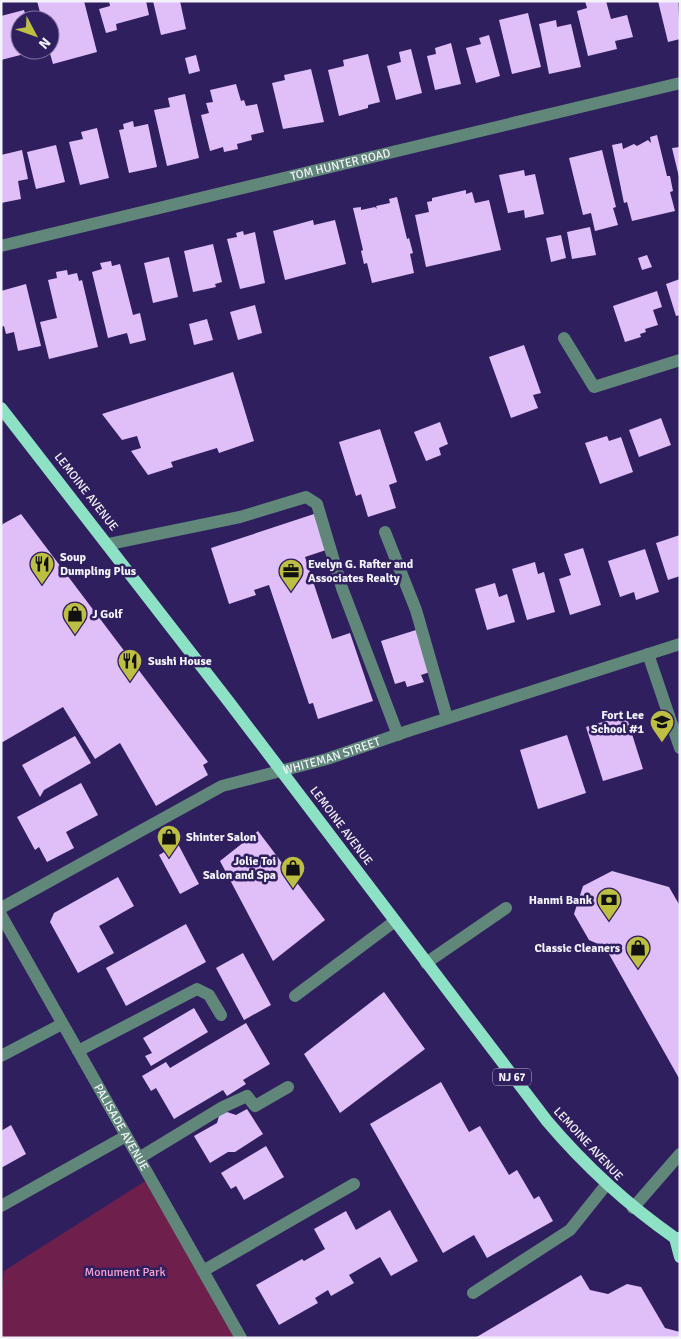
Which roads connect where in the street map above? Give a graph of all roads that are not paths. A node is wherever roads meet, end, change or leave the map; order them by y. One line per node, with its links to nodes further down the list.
1 (680, 83): 2 (street, TOM HUNTER ROAD)
2 (1, 246)
3 (564, 338): 4 (street)
4 (680, 360)
5 (1, 408): 7 (main road, LEMOINE AVENUE / NJ 67)
6 (385, 532): 10 (street)
7 (109, 544): 11 (street); 13 (main road, LEMOINE AVENUE / NJ 67)
8 (680, 644): 9 (street, WHITEMAN STREET)
9 (648, 654): 10 (street, WHITEMAN STREET); 12 (street)
10 (447, 718): 11 (street, WHITEMAN STREET)
11 (398, 735): 13 (street, WHITEMAN STREET)
12 (680, 748)
13 (282, 770): 14 (street, WHITEMAN STREET); 17 (main road, LEMOINE AVENUE / NJ 67)
14 (1, 908)
15 (506, 908): 18 (street)
16 (1, 916): 21 (street, PALISADE AVENUE)
17 (395, 921): 18 (main road, LEMOINE AVENUE / NJ 67); 19 (street)
18 (426, 963): 29 (main road, LEMOINE AVENUE / NJ 67)
19 (295, 996)
20 (221, 1015): 22 (street)
21 (62, 1024): 22 (street, PALISADE AVENUE); 23 (street)
22 (78, 1051): 25 (street, PALISADE AVENUE)
23 (1, 1056)
24 (288, 1087): 27 (street)
25 (126, 1136): 27 (street, PALISADE AVENUE); 30 (street)
26 (680, 1154): 31 (street)
27 (139, 1158): 34 (street, PALISADE AVENUE)
28 (354, 1184): 34 (street)
29 (606, 1185): 31 (main road, LEMOINE AVENUE / NJ 67); 35 (street)
30 (1, 1206)
31 (633, 1208): 32 (main road, LEMOINE AVENUE / NJ 67)
32 (677, 1238): 33 (main road, NJ 67)
33 (680, 1257)
34 (203, 1271): 36 (street, PALISADE AVENUE)
35 (473, 1293)
36 (241, 1338)

